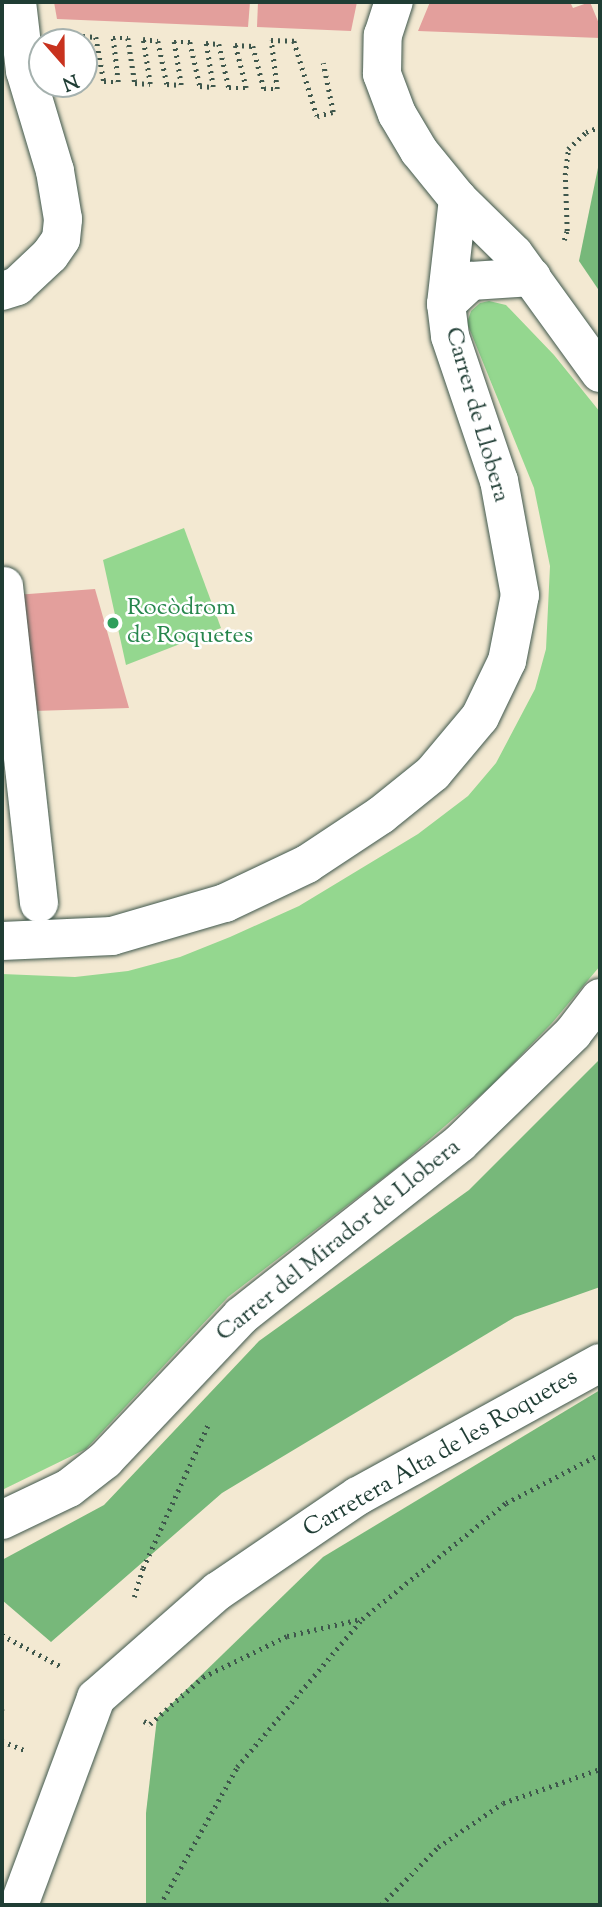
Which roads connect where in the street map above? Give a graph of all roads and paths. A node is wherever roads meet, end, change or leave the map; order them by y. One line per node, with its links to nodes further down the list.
1 (17, 2): 8 (street)
2 (394, 2): 6 (street)
3 (98, 48): 4 (path)
4 (323, 63)
5 (600, 127): 7 (path)
6 (458, 198): 7 (street); 9 (street, Carrer de Llobera)
7 (532, 277): 9 (street); 10 (street)
8 (2, 291)
9 (446, 304): 13 (street, Carrer de Llobera)
10 (600, 373)
11 (4, 586): 12 (street)
12 (39, 903)
13 (2, 941)
14 (600, 999): 15 (street, Carrer del Mirador de Llobera)
15 (201, 1356): 18 (street, Carrer del Mirador de Llobera); 19 (path)
16 (600, 1363): 23 (street, Carretera Alta de les Roquetes)
17 (600, 1454): 20 (path)
18 (2, 1520)
19 (133, 1602)
20 (362, 1619): 23 (path); 28 (path)
21 (2, 1635): 22 (path)
22 (62, 1667)
23 (96, 1698): 27 (street, Carretera Alta de les Roquetes)
24 (2, 1741): 25 (path)
25 (25, 1750)
26 (600, 1769): 29 (path)
27 (19, 1905)
28 (160, 1905)
29 (382, 1905)

